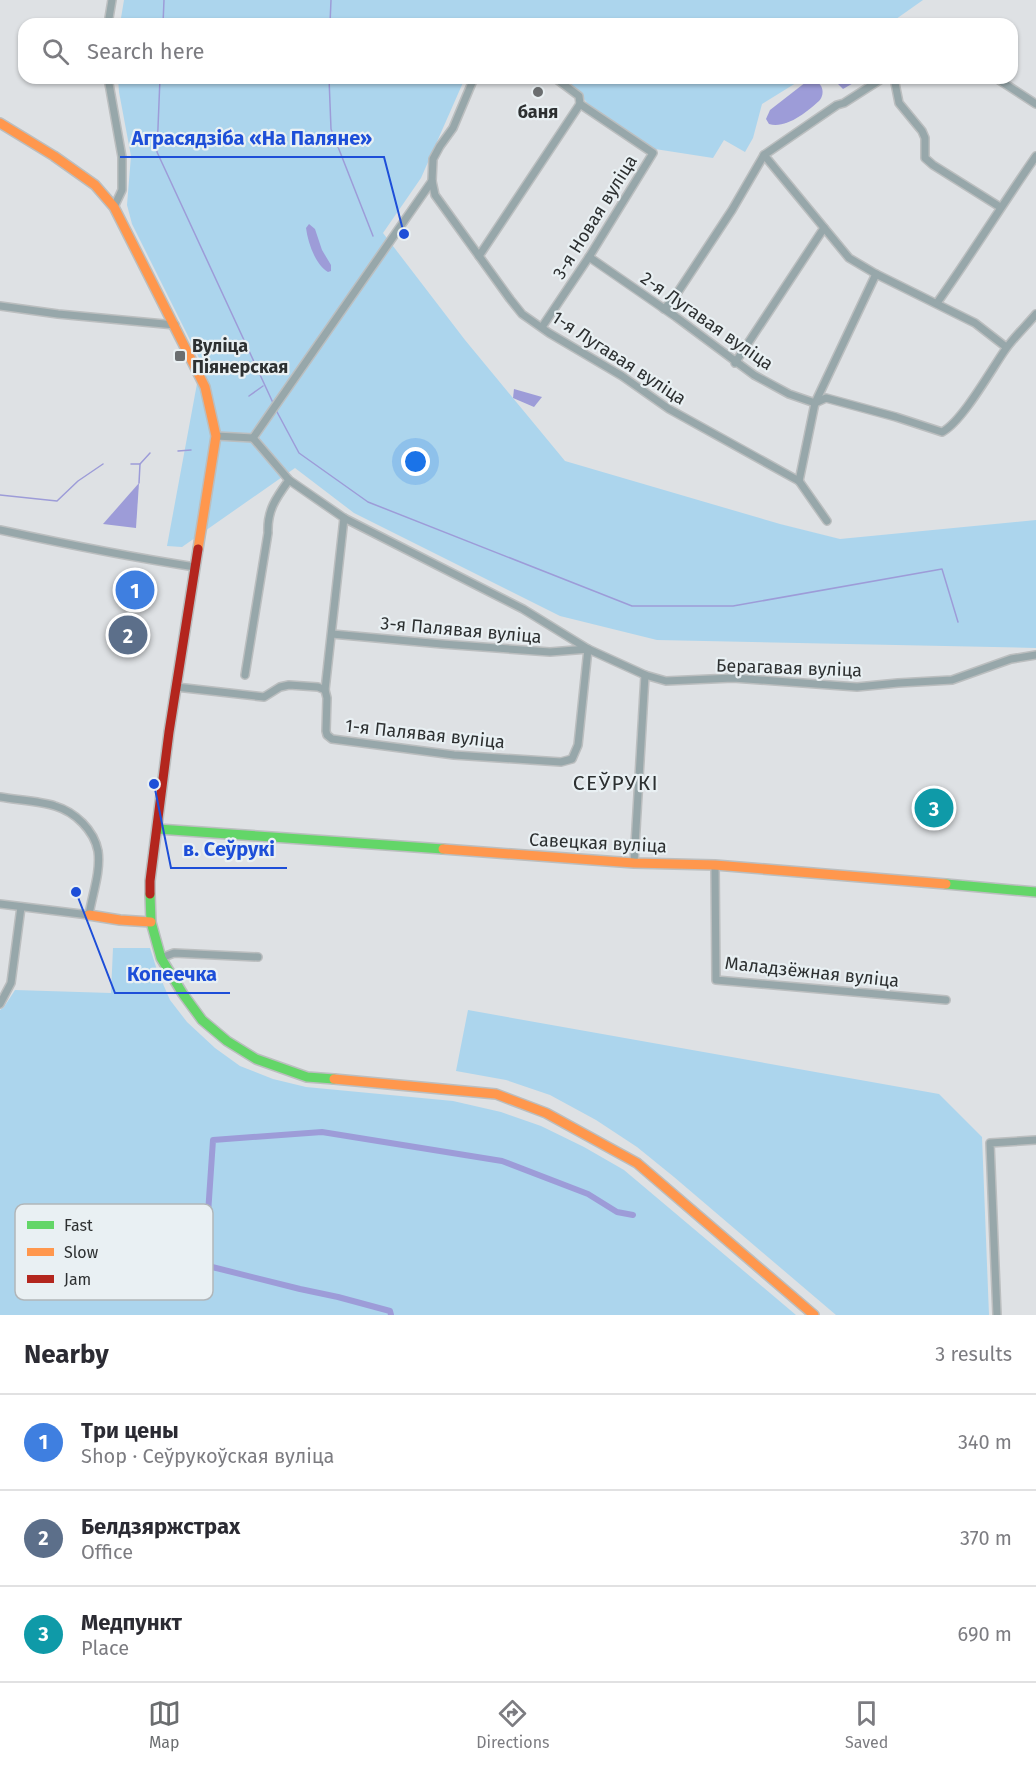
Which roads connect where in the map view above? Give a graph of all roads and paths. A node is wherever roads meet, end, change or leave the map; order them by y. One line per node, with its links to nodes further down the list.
1 (112, 0): 2 (street)
2 (109, 18)
3 (109, 84): 15 (street)
4 (472, 84): 14 (street)
5 (563, 84): 9 (street)
6 (874, 84): 12 (street)
7 (895, 84): 16 (street)
8 (1005, 84): 10 (street)
9 (580, 104): 18 (street); 19 (street, 3-я Новая вуліца)
10 (1036, 104)
11 (0, 123): 15 (street)
12 (764, 155): 17 (street); 23 (street)
13 (1036, 156): 16 (street)
14 (432, 181): 18 (street, 1-я Лугавая вуліца); 31 (street)
15 (114, 207): 25 (street)
16 (1000, 207): 21 (street)
17 (824, 228): 20 (street); 28 (street)
18 (479, 256): 26 (street, 1-я Лугавая вуліца)
19 (589, 257): 23 (street, 2-я Лугавая вуліца); 26 (street, 3-я Новая вуліца)
20 (876, 274): 21 (street); 29 (street)
21 (937, 303): 27 (street)
22 (0, 306): 25 (street)
23 (664, 309): 28 (street, 2-я Лугавая вуліца)
24 (1036, 314): 27 (street, 2-я Лугавая вуліца)
25 (175, 326): 30 (street)
26 (542, 327): 33 (street, 1-я Лугавая вуліца)
27 (1006, 347): 29 (street, 2-я Лугавая вуліца)
28 (735, 363): 29 (street, 2-я Лугавая вуліца)
29 (815, 404): 33 (street)
30 (216, 436): 31 (street); 37 (street)
31 (254, 438): 32 (street, Берагавая вуліца)
32 (289, 480): 34 (street, Берагавая вуліца); 41 (street)
33 (799, 481): 35 (street, 1-я Лугавая вуліца)
34 (344, 518): 38 (street); 39 (street, Берагавая вуліца)
35 (827, 521)
36 (0, 530): 37 (street)
37 (195, 567): 43 (street)
38 (332, 634): 39 (street, 3-я Палявая вуліца); 44 (street)
39 (588, 649): 42 (street, Берагавая вуліца); 44 (street, 1-я Палявая вуліца)
40 (1036, 655): 42 (street, Берагавая вуліца)
41 (245, 675)
42 (645, 675): 47 (street)
43 (176, 687): 44 (street); 46 (street)
44 (325, 690)
45 (0, 797): 52 (street)
46 (158, 829): 47 (street, Савецкая вуліца); 53 (street)
47 (634, 863): 48 (street, Савецкая вуліца)
48 (715, 865): 49 (street, Савецкая вуліца); 56 (street, Маладзёжная вуліца)
49 (1036, 892)
50 (0, 904): 51 (street)
51 (21, 907): 52 (street); 57 (street)
52 (89, 915): 53 (street)
53 (151, 922): 55 (street)
54 (258, 957): 55 (street)
55 (161, 958): 59 (street)
56 (946, 1000)
57 (0, 1004)
58 (1036, 1140): 60 (street)
59 (814, 1315)
60 (997, 1315)

